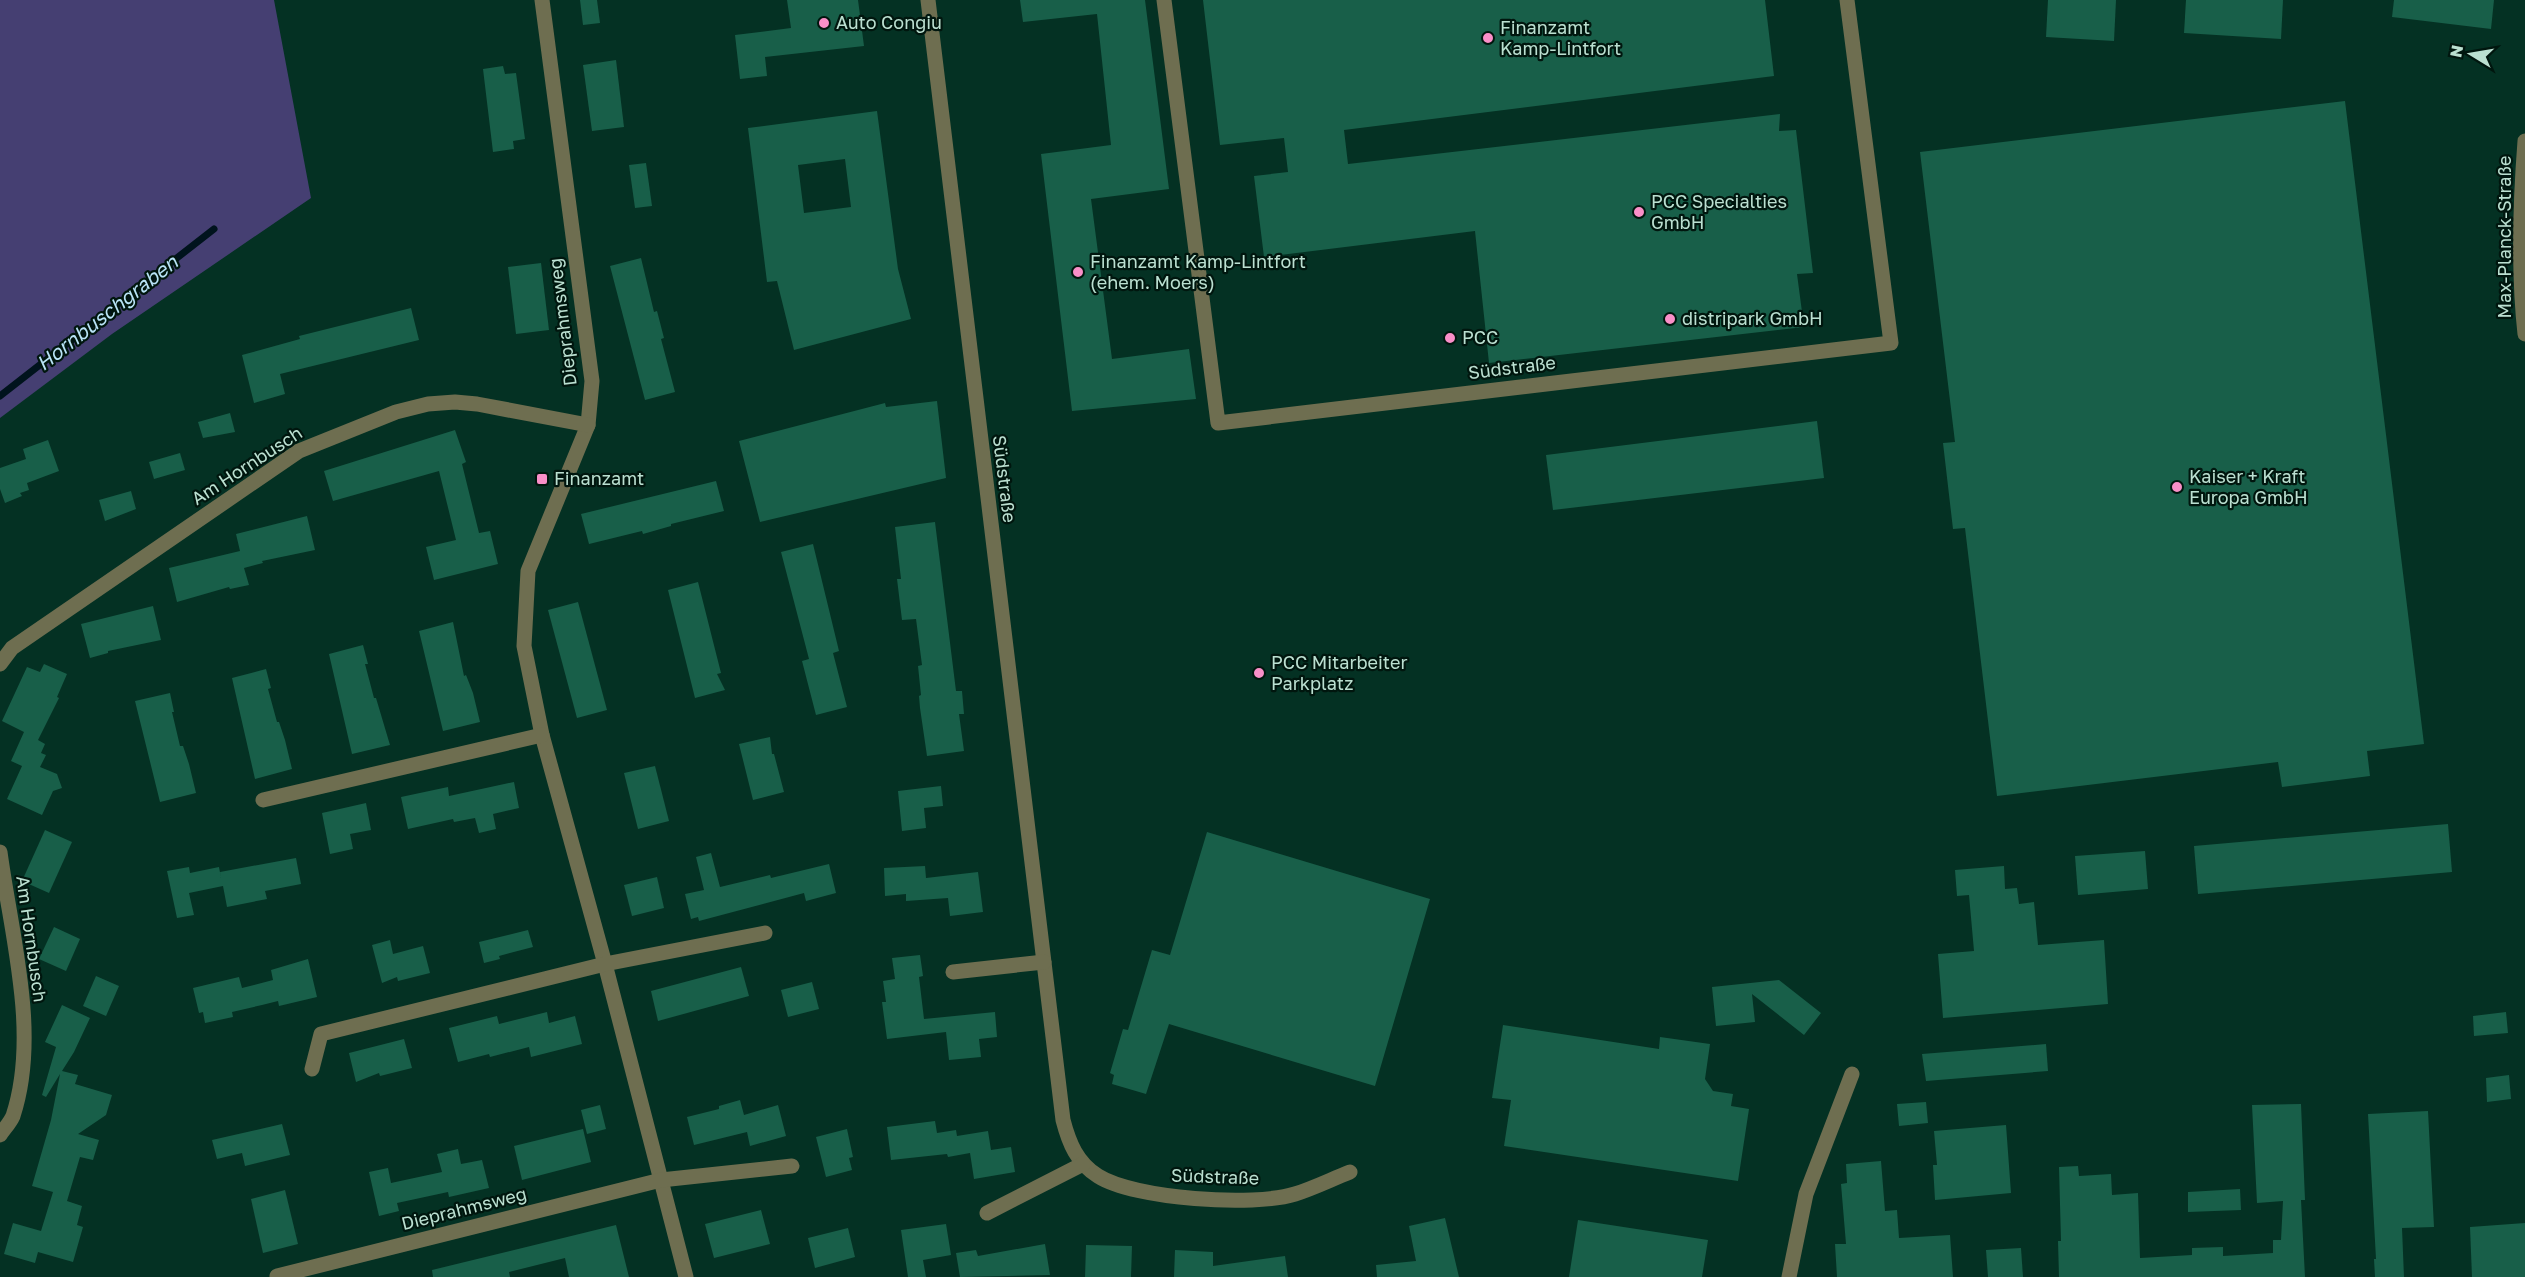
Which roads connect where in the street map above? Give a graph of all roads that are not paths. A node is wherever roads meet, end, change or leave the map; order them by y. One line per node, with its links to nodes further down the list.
1 (542, 0): 7 (street, Dieprahmsweg)
2 (928, 0): 14 (street, Südstraße)
3 (1164, 0): 4 (street, Südstraße)
4 (1848, 0)
5 (2525, 141): 6 (street, Max-Planck-Straße)
6 (2525, 334)
7 (588, 425): 8 (street, Am Hornbusch); 9 (street, Dieprahmsweg)
8 (2, 657)
9 (542, 735): 10 (street); 15 (street, Dieprahmsweg)
10 (263, 800)
11 (0, 852): 12 (street, Am Hornbusch)
12 (3, 901): 19 (street, Am Hornbusch)
13 (765, 933): 15 (street)
14 (1044, 962): 16 (street); 20 (street, Südstraße)
15 (605, 964): 17 (street); 23 (street, Dieprahmsweg)
16 (953, 972)
17 (312, 1069)
18 (1852, 1074): 27 (street)
19 (0, 1135)
20 (1083, 1164): 22 (street, Südstraße); 24 (street)
21 (792, 1166): 23 (street, Dieprahmsweg)
22 (1350, 1172)
23 (661, 1180): 25 (street, Dieprahmsweg); 26 (street, Dieprahmsweg)
24 (987, 1213)
25 (277, 1276)
26 (686, 1277)
27 (1789, 1277)

